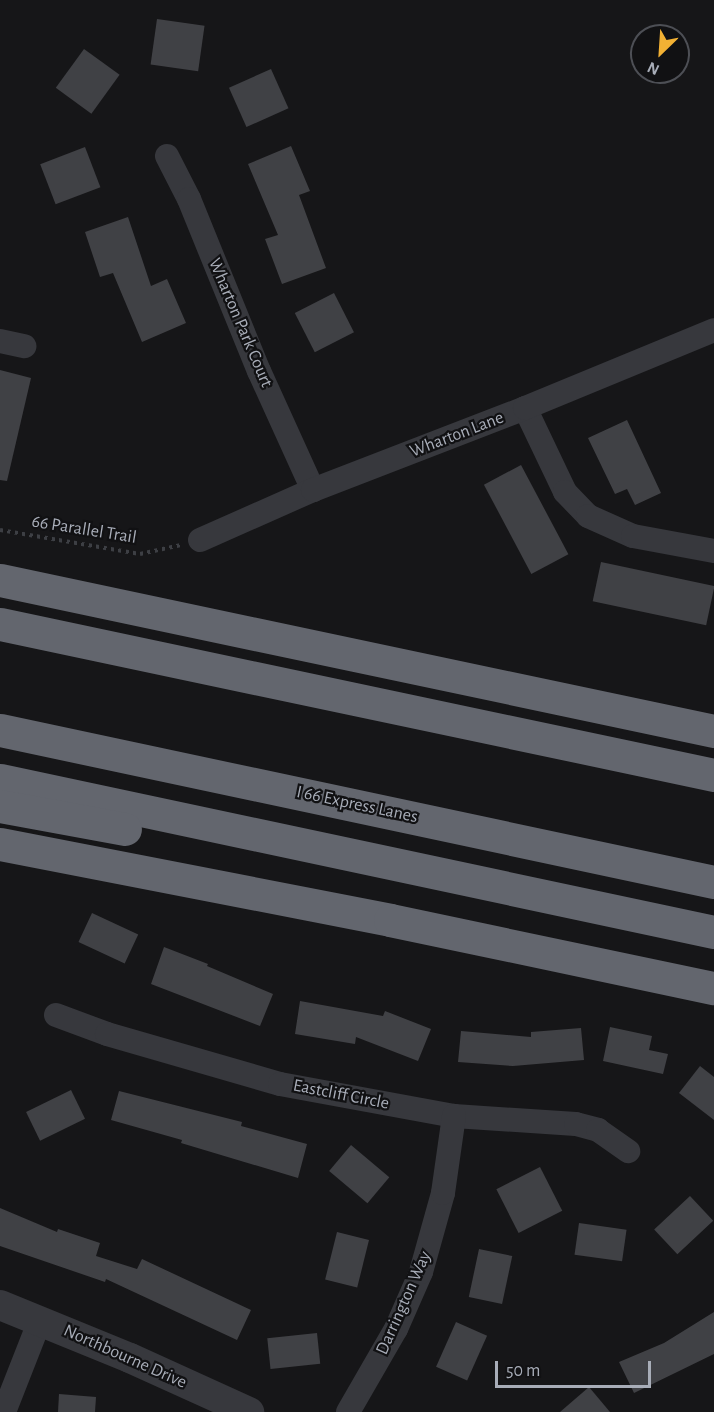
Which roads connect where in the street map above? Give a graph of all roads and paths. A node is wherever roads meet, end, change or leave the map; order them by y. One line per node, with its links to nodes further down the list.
1 (167, 156): 6 (street, Wharton Park Court)
2 (714, 330): 5 (street, Wharton Lane)
3 (0, 341): 4 (street)
4 (24, 346)
5 (525, 408): 6 (street, Wharton Lane); 9 (street)
6 (313, 490): 8 (street, Wharton Lane)
7 (0, 530): 8 (path, 66 Parallel Trail)
8 (200, 540)
9 (714, 551)
10 (0, 580): 13 (highway)
11 (0, 624): 14 (highway)
12 (0, 730): 18 (highway, I 66 Express Lanes)
13 (714, 731)
14 (714, 775)
15 (0, 780): 19 (highway)
16 (0, 806): 19 (highway)
17 (0, 844): 21 (highway)
18 (714, 882)
19 (553, 897): 20 (highway)
20 (714, 932)
21 (714, 988)
22 (56, 1015): 23 (street, Eastcliff Circle)
23 (454, 1116): 24 (street, Eastcliff Circle); 29 (street, Darrington Way)
24 (628, 1151)
25 (0, 1305): 26 (street, Northbourne Drive)
26 (40, 1320): 27 (street); 28 (street, Northbourne Drive)
27 (4, 1412)
28 (249, 1412)
29 (348, 1412)

